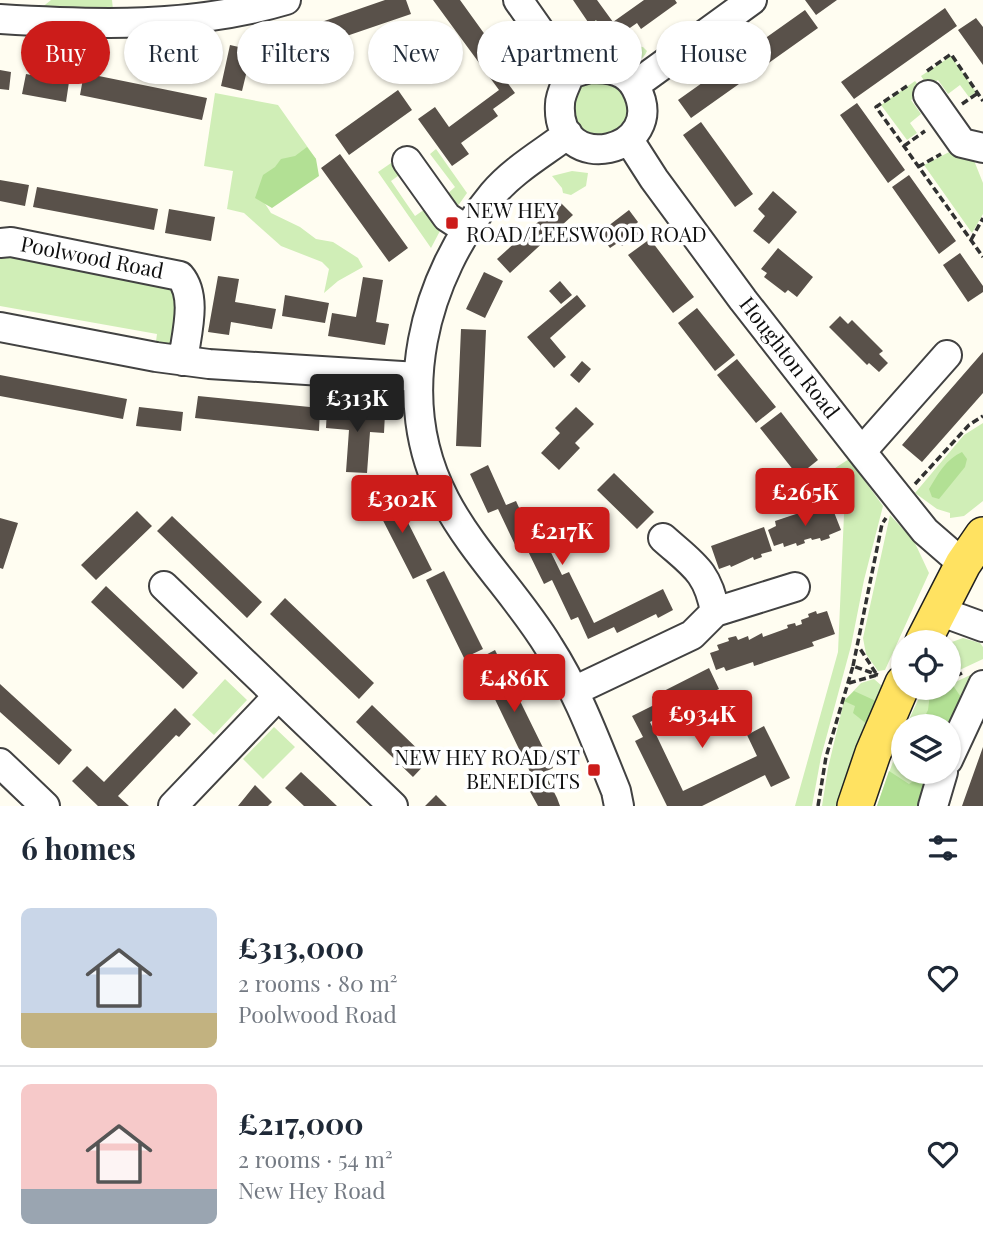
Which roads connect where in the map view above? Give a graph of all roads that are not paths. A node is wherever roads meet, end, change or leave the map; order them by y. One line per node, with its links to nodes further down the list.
1 (286, 0): 4 (street)
2 (518, 0): 6 (street)
3 (751, 0): 8 (street)
4 (125, 12): 5 (street)
5 (0, 19)
6 (533, 21)
7 (566, 84): 10 (street)
8 (635, 85): 11 (street)
9 (928, 95): 12 (street)
10 (568, 134): 11 (street); 14 (street)
11 (629, 140): 20 (street, Houghton Road)
12 (983, 148)
13 (407, 161): 14 (street)
14 (467, 230): 19 (street)
15 (0, 243): 18 (street, Poolwood Road)
16 (0, 327): 18 (street)
17 (947, 355): 20 (street)
18 (183, 361): 19 (street)
19 (418, 377): 31 (street)
20 (862, 451): 23 (street, Houghton Road)
21 (983, 535): 23 (main road)
22 (663, 538): 26 (street)
23 (963, 564): 27 (main road)
24 (164, 586): 33 (street)
25 (795, 587): 26 (street)
26 (715, 611): 31 (street)
27 (939, 611): 28 (street); 29 (main road)
28 (983, 627)
29 (929, 630)
30 (983, 685): 34 (street)
31 (574, 691): 40 (street)
32 (891, 691): 41 (main road)
33 (278, 696): 38 (street); 39 (street)
34 (961, 732)
35 (0, 763): 37 (street)
36 (939, 784): 42 (street)
37 (45, 806)
38 (173, 806)
39 (393, 806)
40 (619, 806)
41 (855, 806)
42 (933, 806)

